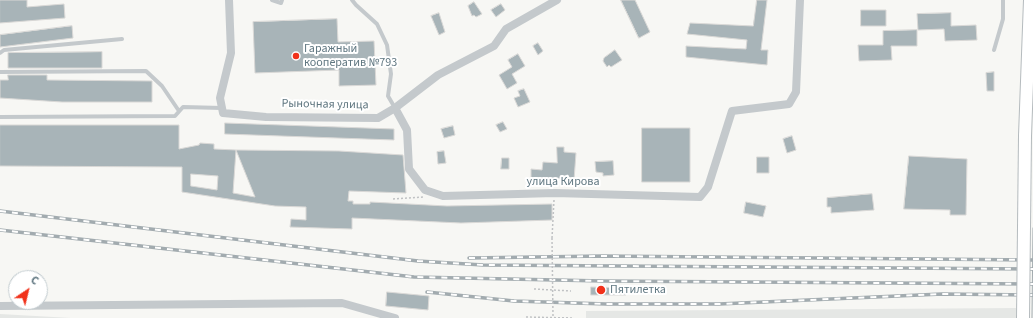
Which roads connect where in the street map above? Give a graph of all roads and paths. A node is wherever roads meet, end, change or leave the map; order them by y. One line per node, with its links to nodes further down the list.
1 (229, 0): 14 (street)
2 (272, 0): 3 (lane)
3 (282, 0)
4 (352, 0): 13 (lane)
5 (557, 0): 13 (street, Рыночная улица)
6 (800, 0): 17 (street, улица Кирова)
7 (1003, 0): 10 (lane)
8 (1030, 0): 28 (main road, bridge)
9 (122, 39): 11 (lane)
10 (994, 50)
11 (0, 53)
12 (0, 72): 15 (lane)
13 (395, 108): 14 (street, Рыночная улица); 18 (street, улица Кирова)
14 (223, 110): 15 (lane)
15 (179, 111): 16 (lane)
16 (0, 117)
17 (555, 193): 18 (street, улица Кирова); 21 (path, bridge)
18 (443, 196): 19 (path)
19 (393, 199)
20 (534, 289): 21 (path)
21 (553, 290): 22 (path); 25 (path, bridge)
22 (571, 291)
23 (0, 306): 26 (street)
24 (526, 317): 25 (path)
25 (552, 317): 27 (path)
26 (395, 318)
27 (574, 318)
28 (1023, 318)

